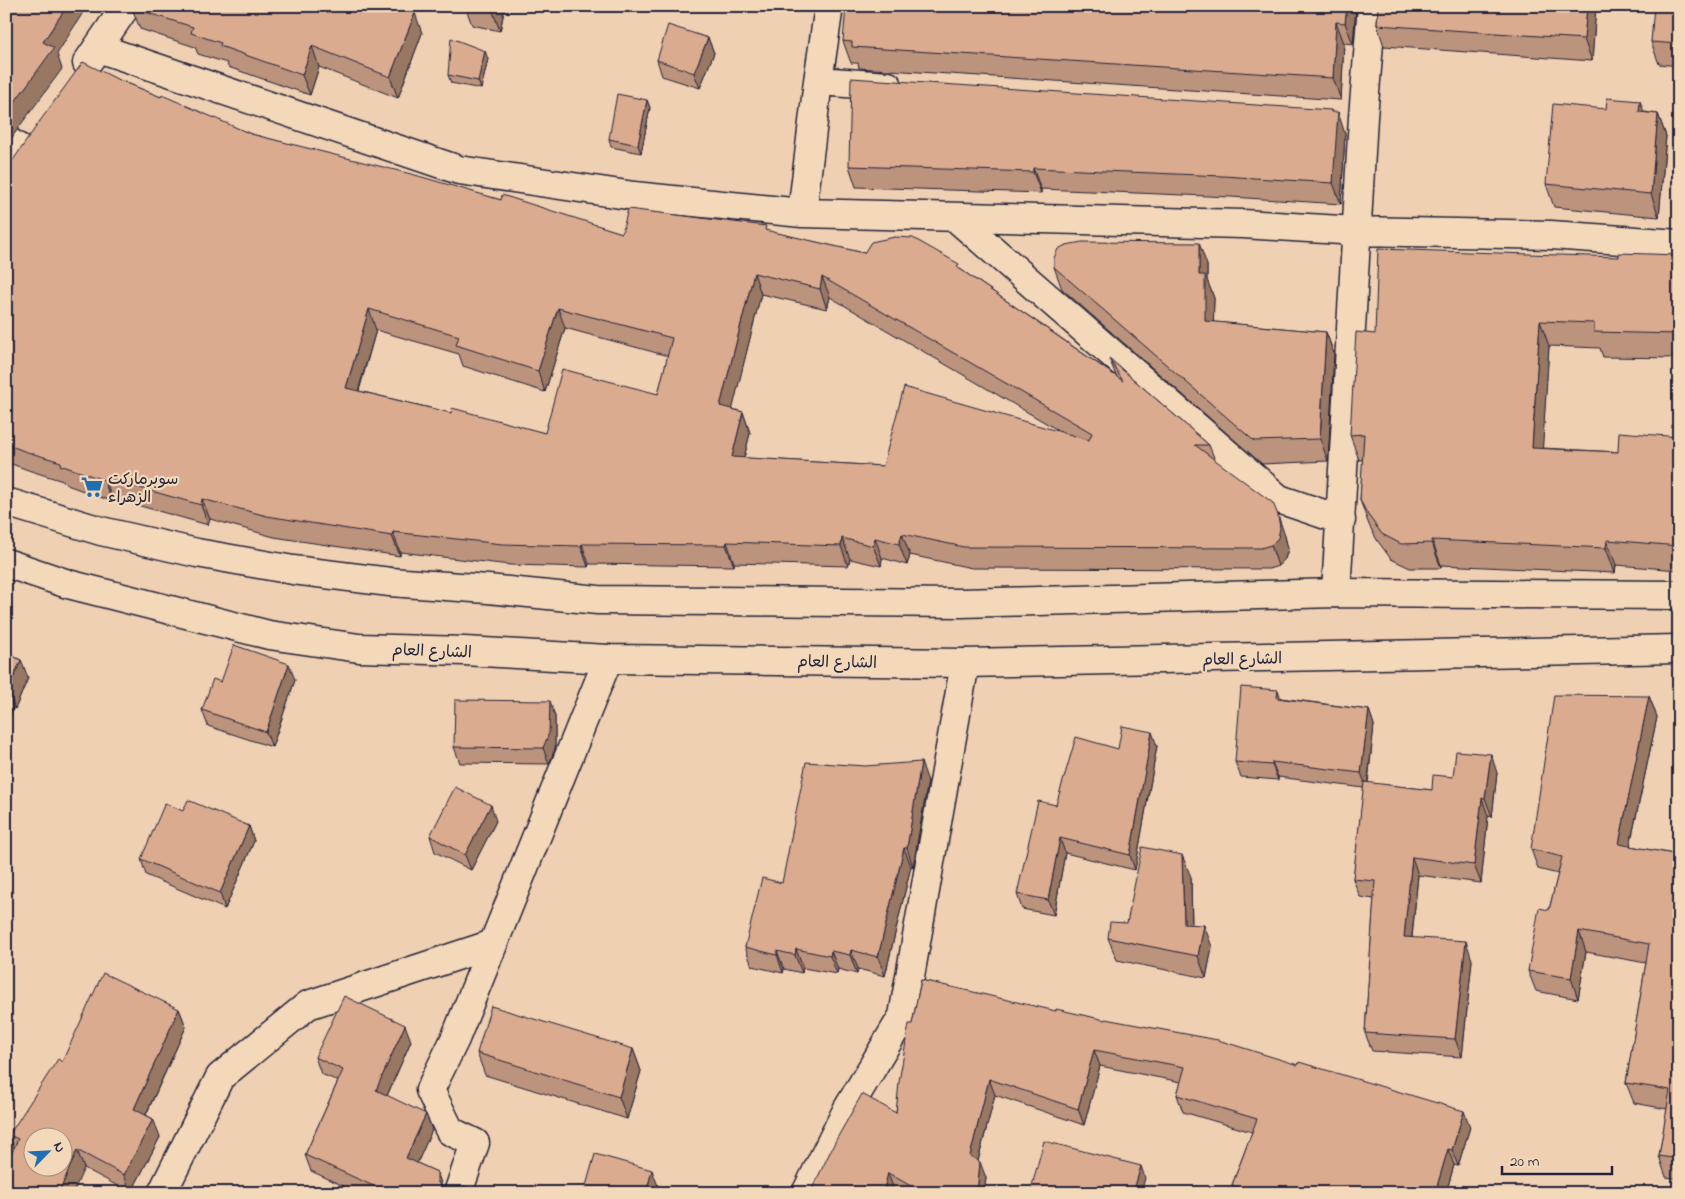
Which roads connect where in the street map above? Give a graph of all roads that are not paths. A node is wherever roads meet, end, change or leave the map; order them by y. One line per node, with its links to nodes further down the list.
1 (126, 6): 4 (street)
2 (829, 6): 6 (street)
3 (1372, 6): 12 (street)
4 (98, 48): 5 (street); 10 (street)
5 (74, 80)
6 (818, 81): 7 (street); 10 (street)
7 (917, 88)
8 (39, 126): 9 (street)
9 (13, 152)
10 (802, 213): 11 (street)
11 (955, 217): 12 (street); 15 (street)
12 (1357, 231): 13 (street); 15 (street)
13 (1679, 244)
14 (6, 502): 17 (street)
15 (1341, 520): 17 (street)
16 (6, 563): 20 (street, الشارع العام)
17 (1336, 593): 18 (street)
18 (1679, 595)
19 (1679, 649): 21 (street, الشارع العام)
20 (608, 659): 21 (street, الشارع العام); 22 (street)
21 (965, 663): 25 (street)
22 (493, 944): 23 (street); 24 (street)
23 (162, 1193)
24 (458, 1193)
25 (806, 1193)

